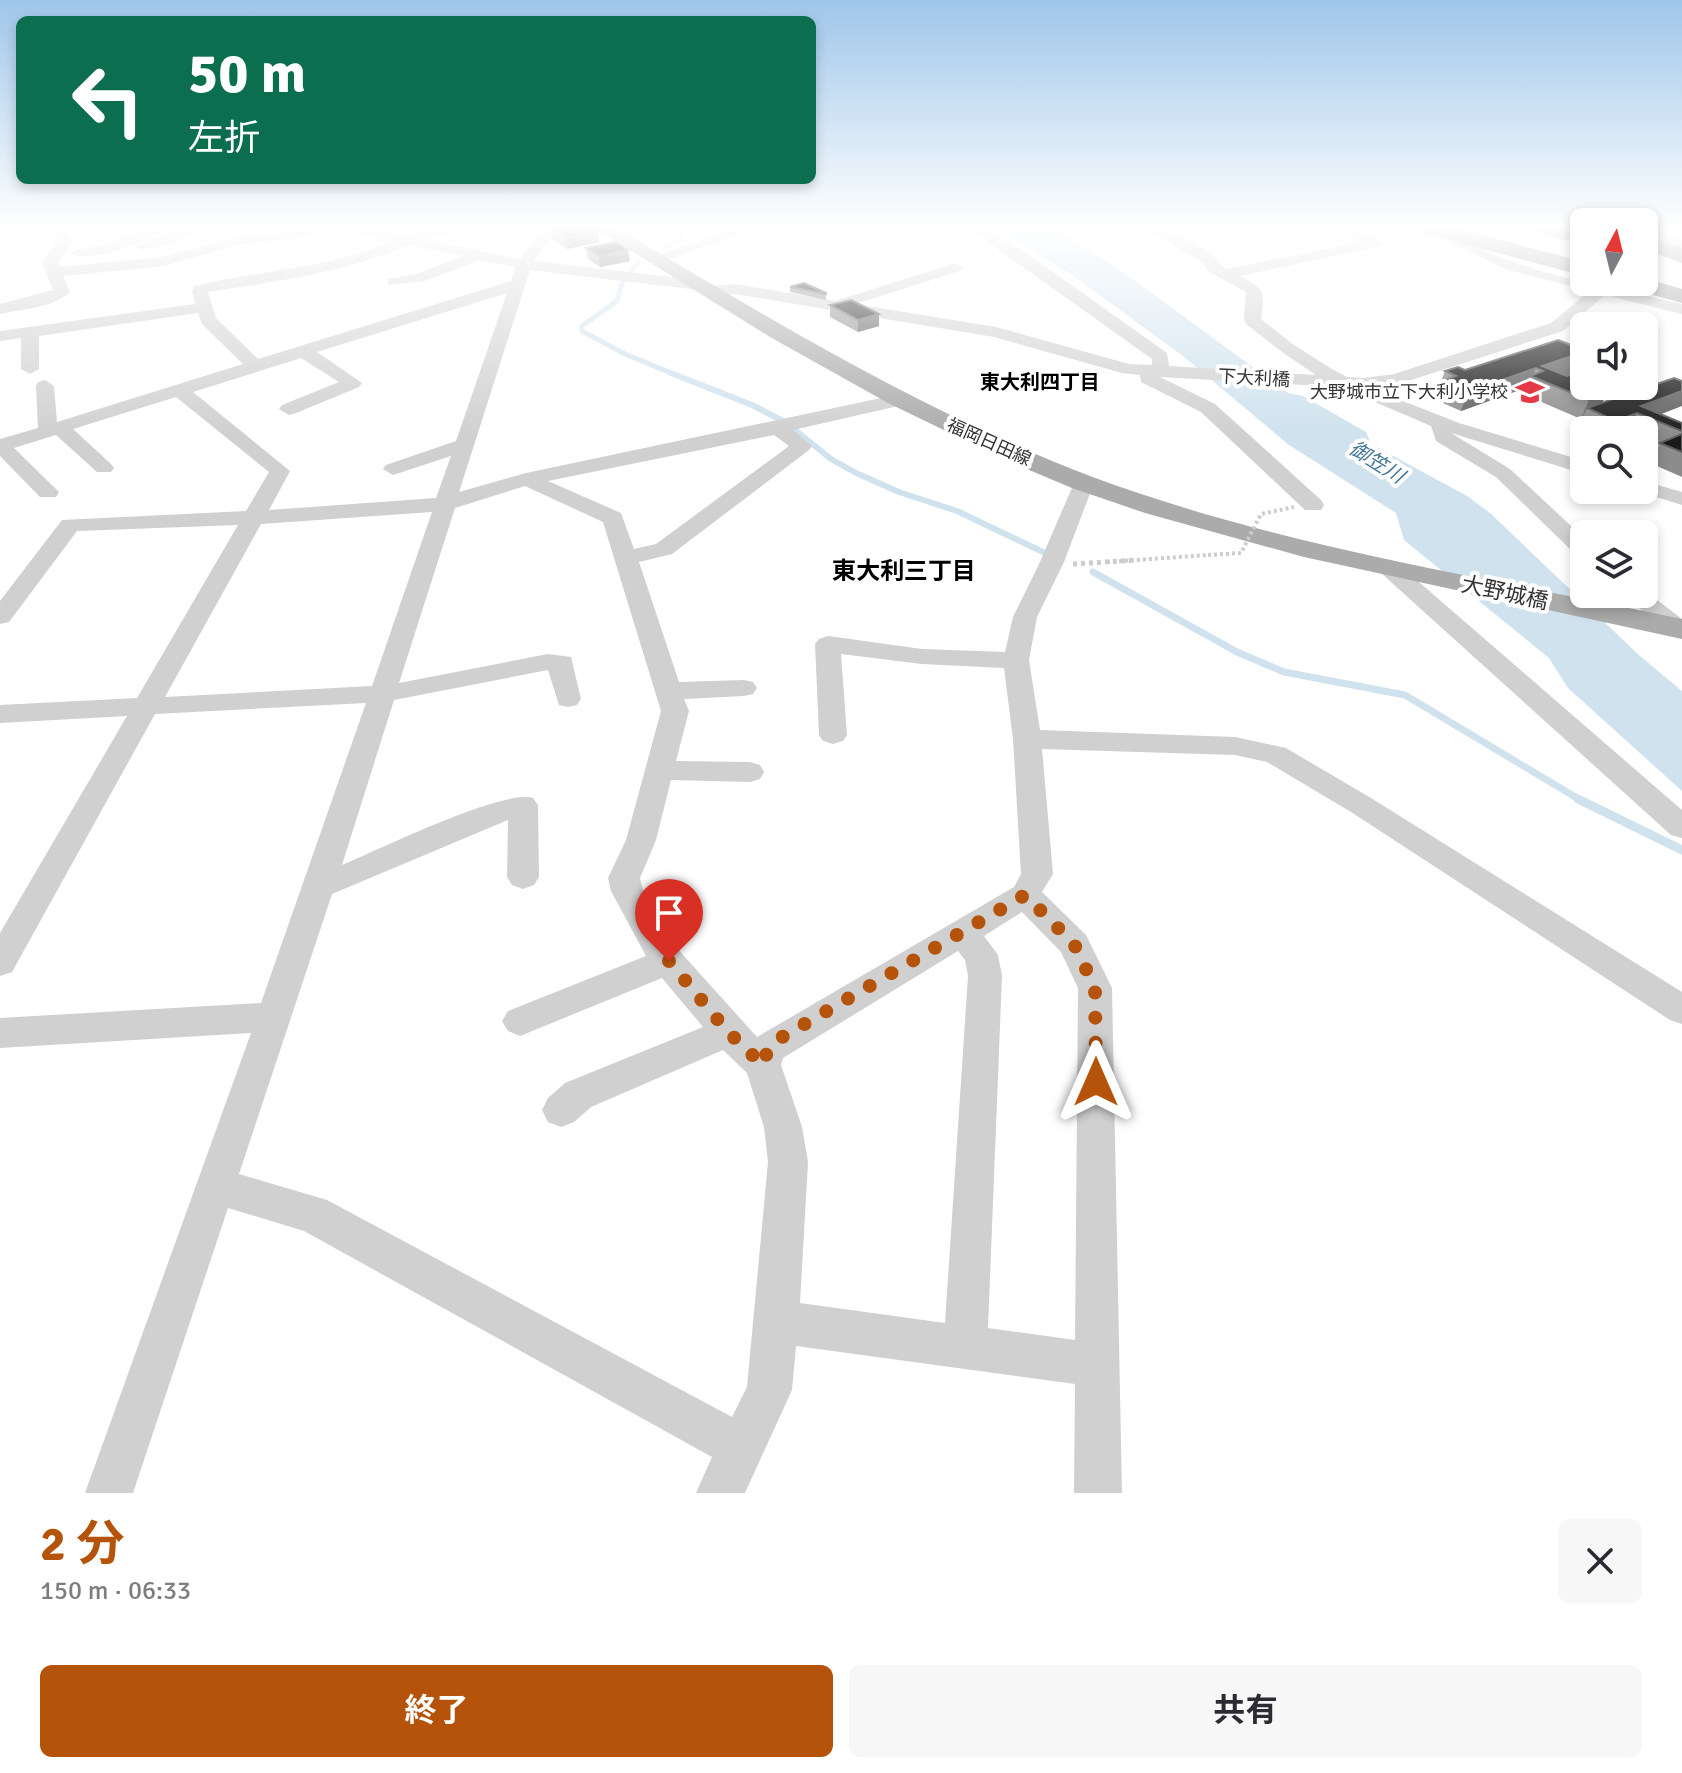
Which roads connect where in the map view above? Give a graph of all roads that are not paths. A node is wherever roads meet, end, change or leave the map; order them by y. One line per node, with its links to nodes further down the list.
1 (52, 297): 14 (street)
2 (201, 297): 13 (street)
3 (455, 297): 18 (street)
4 (513, 297): 31 (street)
5 (720, 297): 26 (main road, 福岡日田線)
6 (784, 297): 12 (street)
7 (864, 297): 12 (street)
8 (1078, 297): 22 (street)
9 (1256, 297): 23 (street)
10 (1593, 297): 23 (street, 下大利橋)
11 (1633, 297): 15 (street)
12 (837, 305): 21 (street)
13 (202, 308): 16 (street); 19 (street)
14 (0, 309)
15 (1682, 309)
16 (30, 331): 17 (street); 20 (street)
17 (0, 336)
18 (301, 350): 19 (street); 27 (street)
19 (254, 365): 25 (street)
20 (30, 369)
21 (1128, 369): 22 (street, 下大利橋); 43 (street)
22 (1169, 373): 23 (street, 下大利橋)
23 (1337, 382): 28 (street)
24 (45, 386): 30 (street)
25 (178, 389): 30 (street); 45 (street)
26 (900, 400): 29 (street); 37 (main road, 福岡日田線)
27 (289, 409)
28 (1442, 422): 33 (street); 46 (street)
29 (785, 427): 36 (street); 47 (street)
30 (53, 429): 32 (street); 34 (street)
31 (463, 445): 35 (street); 42 (street)
32 (0, 446): 40 (street)
33 (1570, 463)
34 (104, 468)
35 (393, 469)
36 (526, 479): 42 (street); 47 (street)
37 (1084, 483): 48 (main road, 福岡日田線); 53 (street)
38 (325, 490): 44 (street)
39 (1658, 491): 41 (street)
40 (48, 492)
41 (1682, 499)
42 (444, 504): 44 (street); 56 (street)
43 (1303, 506)
44 (313, 515): 45 (street)
45 (252, 517): 51 (street); 58 (street)
46 (1570, 537)
47 (628, 558): 55 (street)
48 (1401, 570): 49 (main road, 大野城橋); 64 (street)
49 (1570, 597)
50 (1640, 608): 52 (main road)
51 (0, 617)
52 (1681, 629)
53 (1016, 660): 60 (street); 61 (street)
54 (744, 688): 55 (street)
55 (668, 691): 62 (street)
56 (383, 694): 57 (street); 58 (street); 66 (street)
57 (568, 699)
58 (144, 707): 59 (street); 70 (street)
59 (0, 714)
60 (833, 735)
61 (1027, 739): 67 (street); 71 (street)
62 (662, 770): 63 (street); 69 (street)
63 (750, 772)
64 (1682, 827)
65 (523, 877): 66 (street)
66 (319, 887): 72 (street)
67 (1025, 895): 68 (street); 81 (street)
68 (962, 934): 76 (street); 80 (street)
69 (669, 961): 73 (street); 74 (street)
70 (0, 963)
71 (1682, 1010)
72 (274, 1017): 75 (street); 78 (street)
73 (520, 1021)
74 (728, 1032): 76 (street); 77 (street)
75 (0, 1033)
76 (763, 1065): 79 (street)
77 (561, 1110)
78 (214, 1186): 82 (street); 83 (street)
79 (777, 1322): 80 (street); 82 (street)
80 (965, 1346): 81 (street)
81 (1097, 1365): 85 (street)
82 (741, 1447): 84 (street)
83 (109, 1493)
84 (720, 1493)
85 (1098, 1493)

